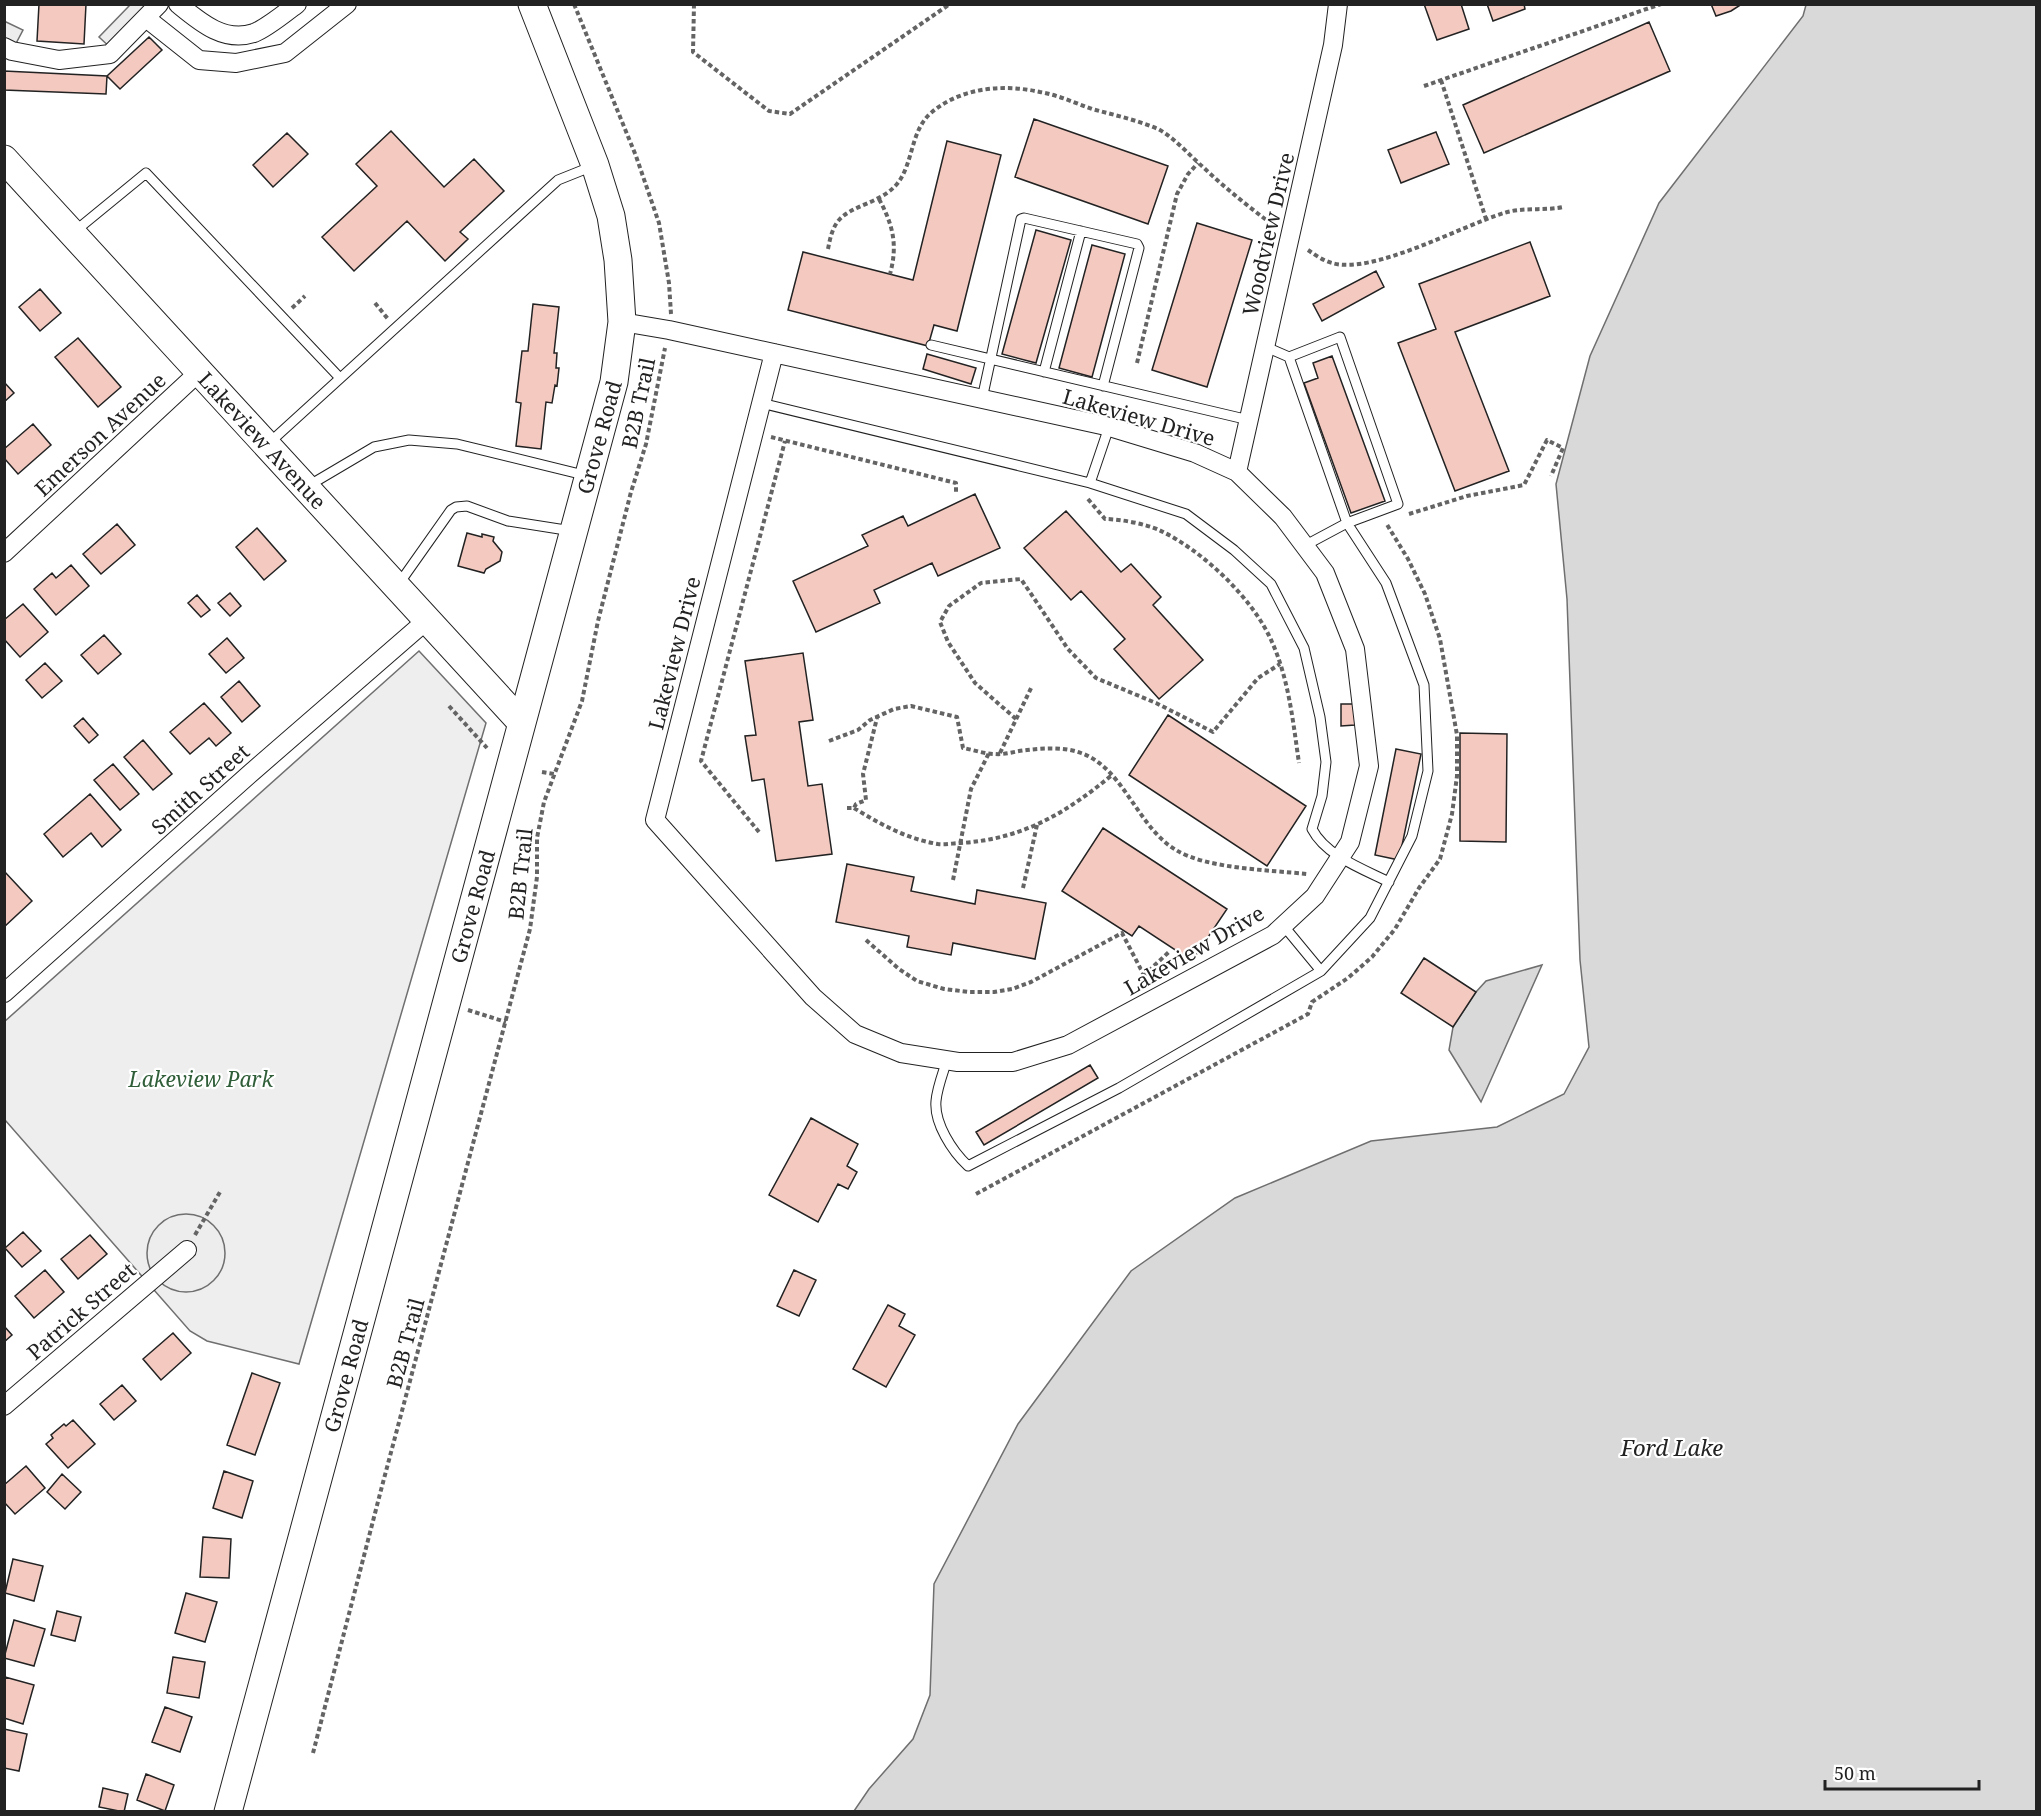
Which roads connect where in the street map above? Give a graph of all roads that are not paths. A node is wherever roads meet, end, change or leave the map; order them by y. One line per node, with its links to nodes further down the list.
1 (159, 4): 7 (street)
2 (178, 4): 3 (street)
3 (297, 4)
4 (347, 4): 7 (street)
5 (531, 4): 10 (main road, Grove Road)
6 (1338, 4): 15 (street, Woodview Drive)
7 (146, 18): 8 (street)
8 (4, 47)
9 (4, 159): 12 (main road, Lakeview Avenue)
10 (596, 165): 13 (main road, Grove Road); 21 (lane)
11 (1081, 231): 18 (lane); 20 (lane); 22 (lane)
12 (73, 233): 19 (main road, Lakeview Avenue); 21 (lane)
13 (622, 322): 16 (street); 29 (main road, Grove Road)
14 (931, 345): 18 (lane)
15 (1266, 347): 17 (lane); 25 (street, Woodview Drive)
16 (774, 353): 23 (street, Lakeview Drive); 24 (street, Lakeview Drive)
17 (1288, 357): 32 (lane); 32 (lane)
18 (991, 359): 20 (lane); 23 (lane)
19 (200, 372): 27 (main road, Lakeview Avenue); 35 (street, Emerson Avenue)
20 (1044, 372): 22 (lane)
21 (340, 378): 27 (lane)
22 (1103, 386): 25 (lane)
23 (982, 399): 26 (street, Lakeview Drive)
24 (761, 404): 30 (lane); 44 (street, Lakeview Drive)
25 (1249, 420): 28 (street, Woodview Drive)
26 (1109, 427): 28 (street, Lakeview Drive); 30 (lane)
27 (267, 445): 31 (main road, Lakeview Avenue)
28 (1237, 472): 34 (street, Lakeview Drive)
29 (590, 476): 31 (lane); 33 (main road, Grove Road)
30 (1088, 482): 39 (lane)
31 (306, 487): 36 (main road, Lakeview Avenue)
32 (1347, 523): 34 (lane); 40 (lane)
33 (574, 531): 36 (lane); 38 (main road, Grove Road)
34 (1304, 546): 39 (street, Lakeview Drive)
35 (4, 553)
36 (397, 587): 37 (main road, Lakeview Avenue)
37 (427, 620): 38 (main road, Lakeview Avenue); 43 (street, Smith Street)
38 (521, 722): 47 (main road, Grove Road)
39 (1340, 857): 40 (lane); 41 (street, Lakeview Drive)
40 (1389, 882): 42 (lane)
41 (1283, 925): 42 (lane); 44 (street, Lakeview Drive)
42 (1321, 971): 44 (lane)
43 (4, 993)
44 (947, 1060)
45 (187, 1250): 46 (street, Patrick Street)
46 (4, 1406)
47 (228, 1812)

